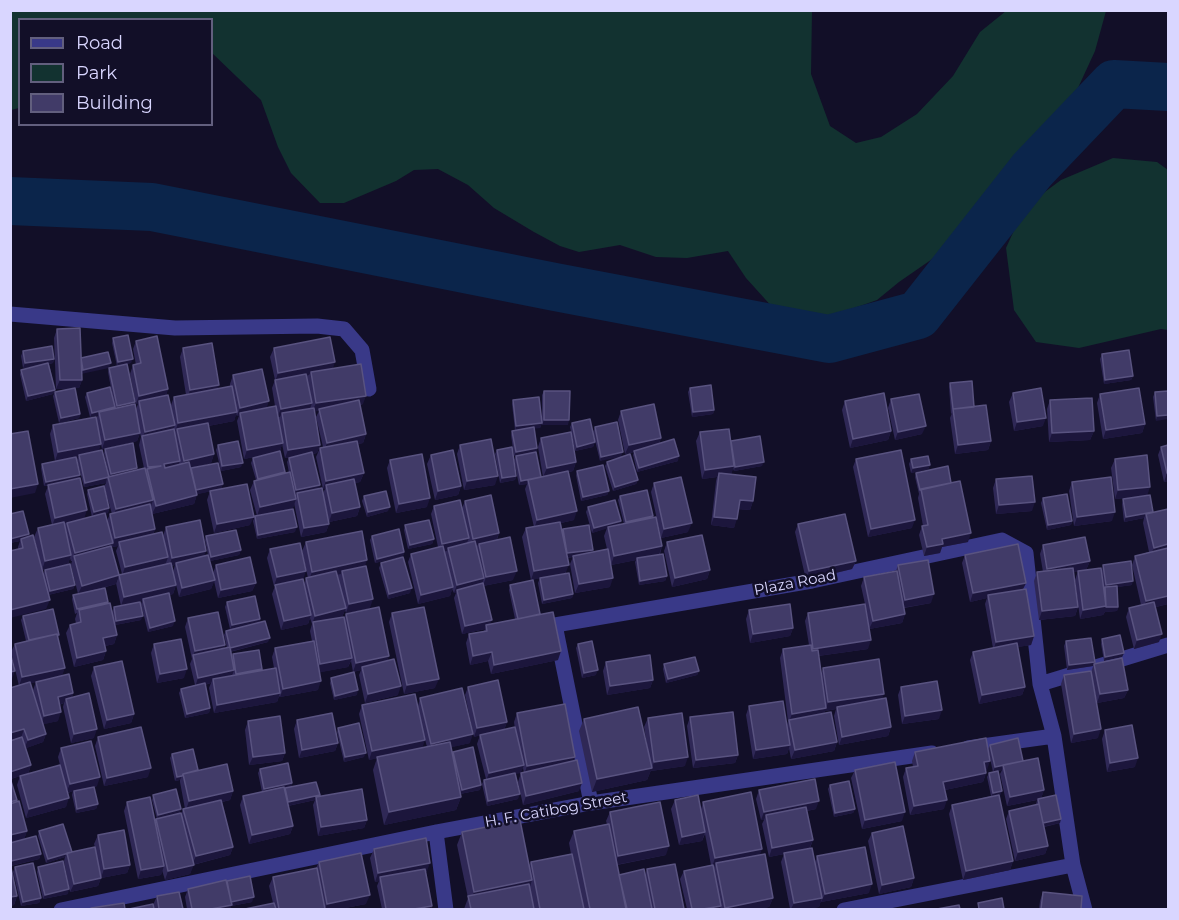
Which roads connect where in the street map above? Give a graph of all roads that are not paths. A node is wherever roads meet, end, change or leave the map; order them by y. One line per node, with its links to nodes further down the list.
1 (10, 314): 2 (street)
2 (369, 389)
3 (1168, 645): 4 (street)
4 (1040, 684): 5 (street, Plaza Road); 6 (street, Plaza Road)
5 (1054, 736): 6 (street, H. F. Catibog Street); 8 (street, Plaza Road)
6 (591, 802): 7 (street, H. F. Catibog Street)
7 (436, 832): 9 (street, H. F. Catibog Street); 10 (street)
8 (1073, 865): 11 (street); 12 (street, Plaza Road)
9 (62, 909)
10 (446, 909)
11 (844, 909)
12 (1085, 909)

